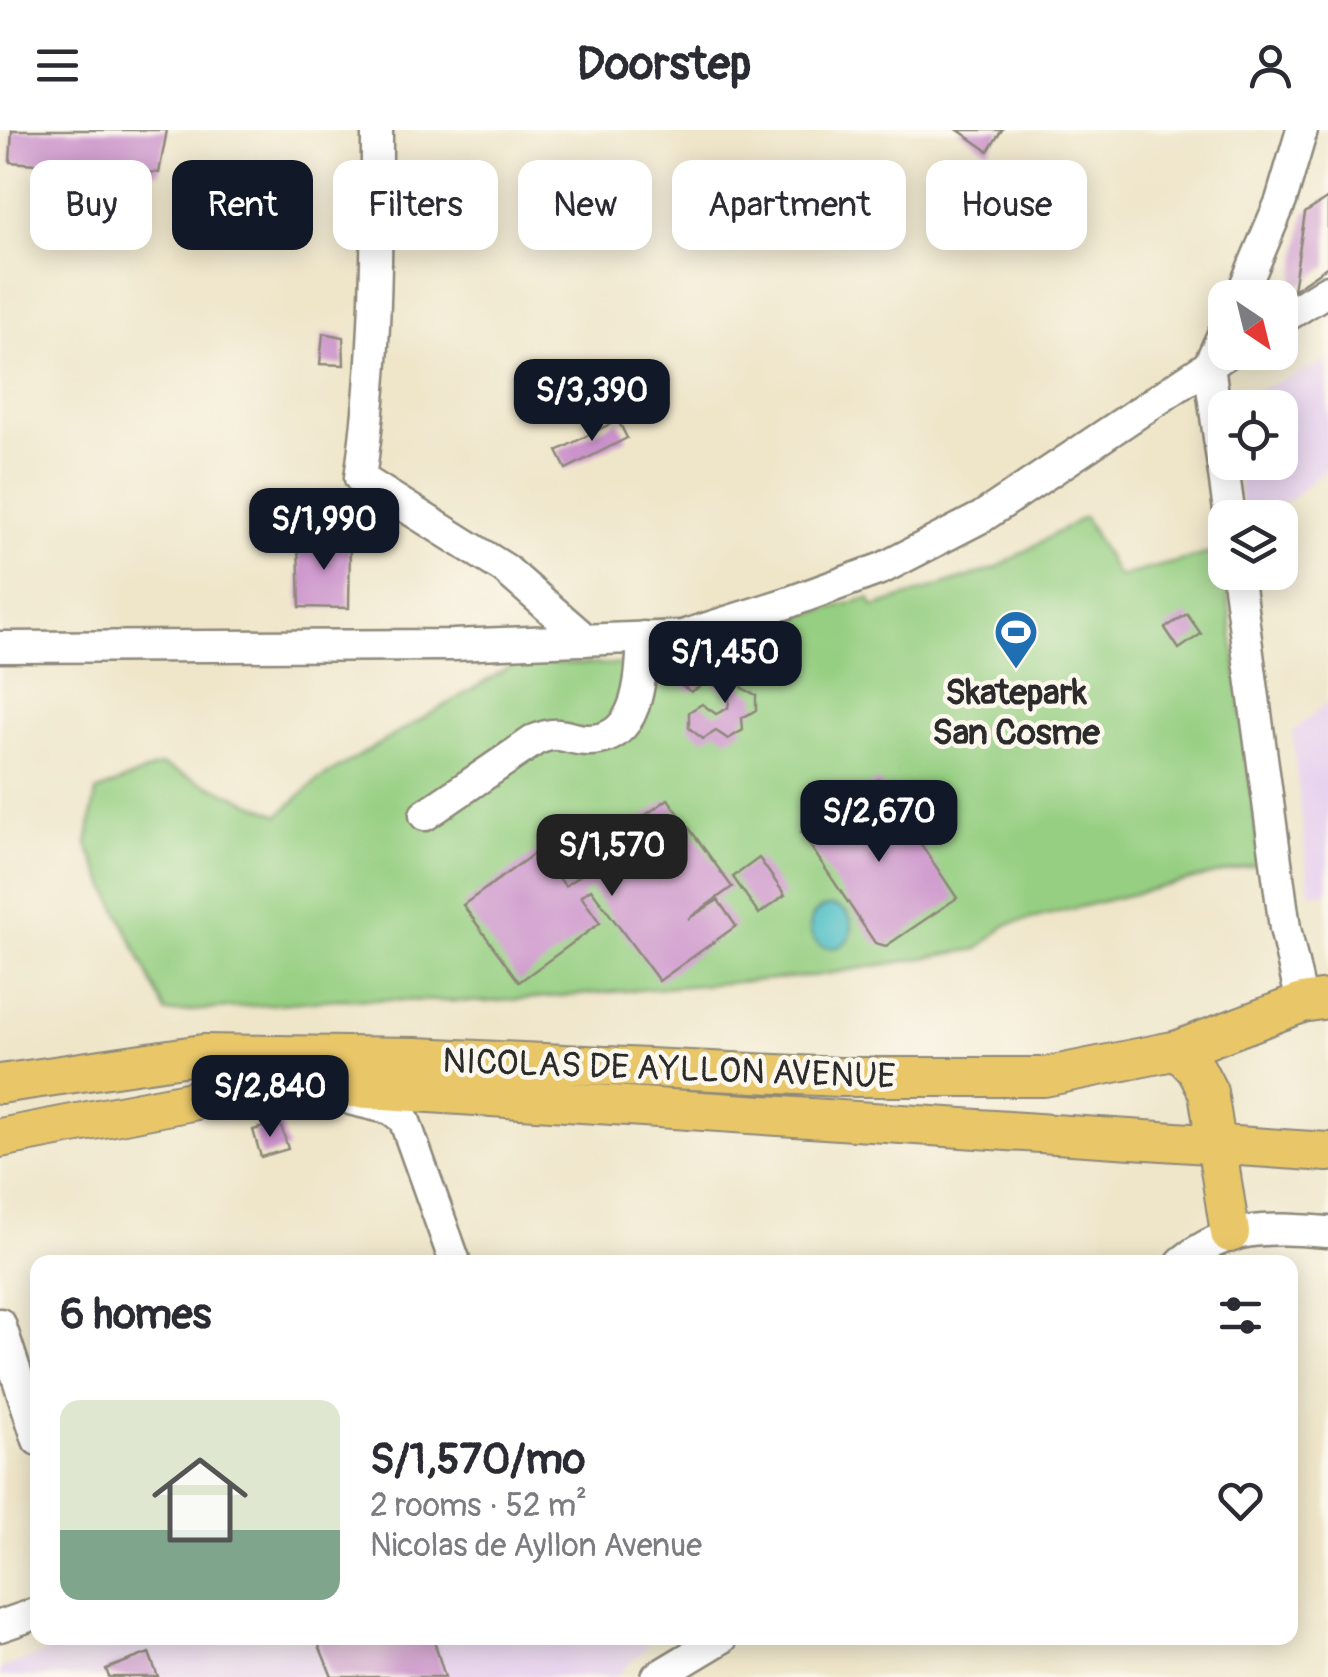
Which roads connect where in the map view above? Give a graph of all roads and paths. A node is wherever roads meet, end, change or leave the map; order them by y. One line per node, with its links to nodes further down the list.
1 (377, 130): 11 (street)
2 (1302, 130): 3 (street)
3 (1248, 280)
4 (1328, 290): 5 (street)
5 (1298, 309)
6 (1208, 366): 10 (street)
7 (1220, 370): 8 (street)
8 (1229, 500)
9 (1239, 590): 14 (street)
10 (643, 637): 11 (street); 13 (street)
11 (586, 640): 12 (street)
12 (0, 647)
13 (425, 815)
14 (1315, 1001): 15 (main road, NICOLAS DE AYLLON AVENUE)
15 (1178, 1050): 16 (main road, NICOLAS DE AYLLON AVENUE); 18 (main road)
16 (0, 1084)
17 (0, 1138): 18 (main road, NICOLAS DE AYLLON AVENUE)
18 (1215, 1144): 20 (main road, NICOLAS DE AYLLON AVENUE); 22 (main road)
19 (0, 1152): 23 (street)
20 (1328, 1152)
21 (1328, 1232): 22 (street)
22 (1230, 1234): 24 (street)
23 (453, 1255)
24 (1191, 1255)
25 (0, 1324): 26 (street)
26 (30, 1416)
27 (30, 1616): 28 (street)
28 (0, 1626)
29 (710, 1645): 30 (street)
30 (657, 1677)

